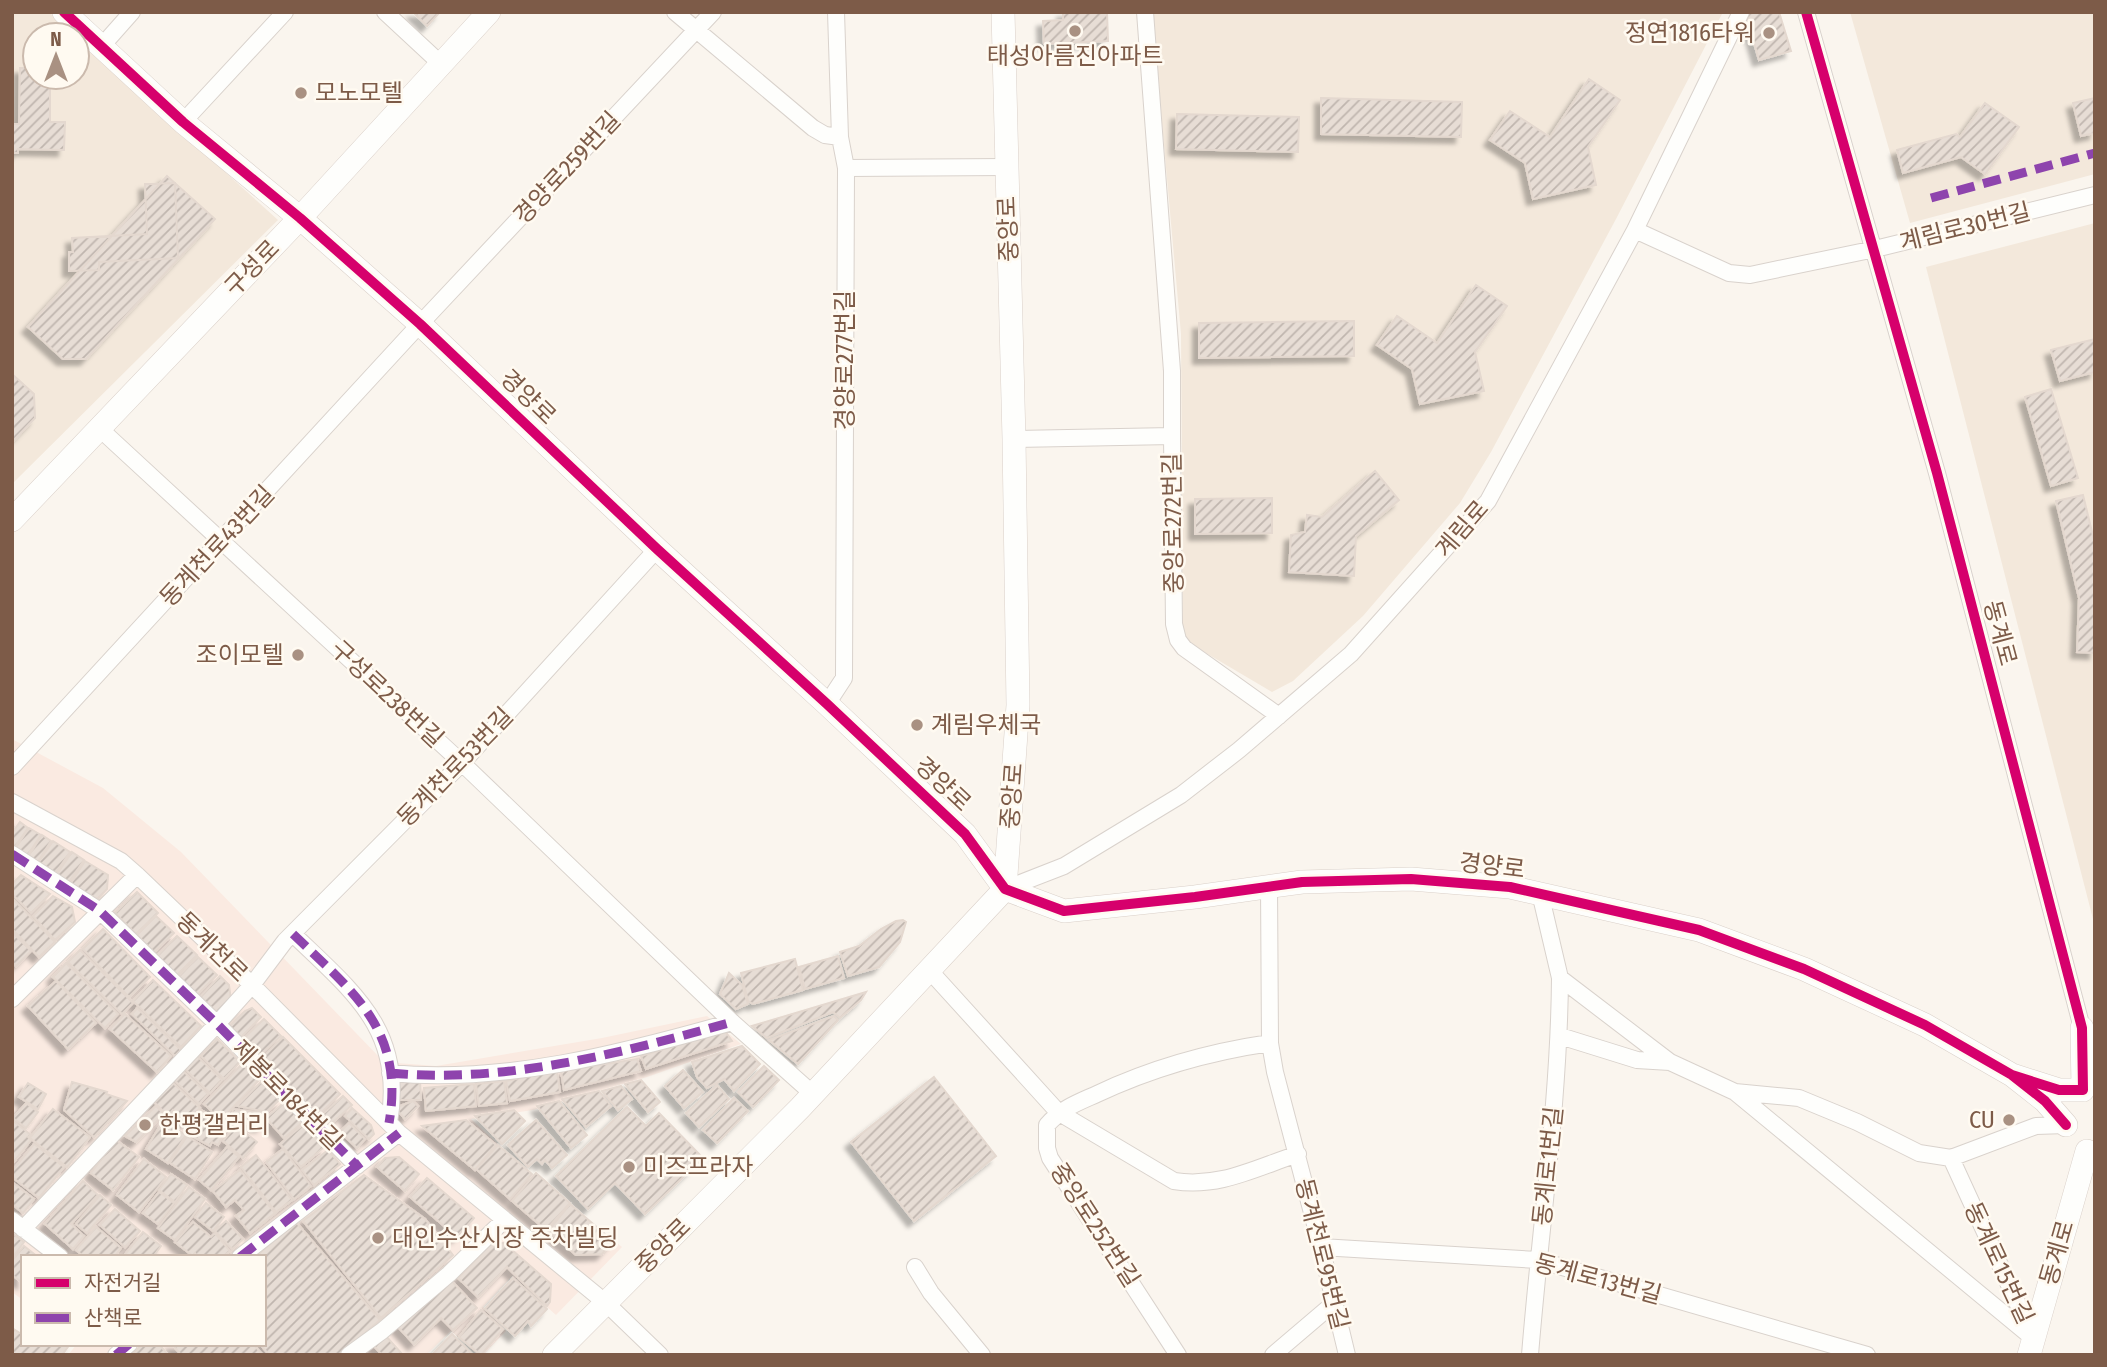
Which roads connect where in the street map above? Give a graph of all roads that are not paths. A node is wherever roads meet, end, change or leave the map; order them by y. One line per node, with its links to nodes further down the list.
1 (64, 12): 14 (street, 경양로)
2 (132, 12): 14 (street)
3 (285, 12): 16 (street)
4 (385, 12): 15 (street)
5 (489, 12): 15 (street, 구성로)
6 (674, 12): 13 (street)
7 (713, 12): 13 (street, 경양로259번길)
8 (836, 12): 17 (street, 경양로277번길)
9 (1003, 12): 18 (street, 중앙로)
10 (1145, 12): 26 (street)
11 (1741, 12): 22 (street, 계림로)
12 (1806, 12): 23 (street, 동계로)
13 (696, 32): 17 (street); 24 (street, 경양로259번길)
14 (101, 47): 16 (street, 경양로)
15 (441, 64): 21 (street, 구성로)
16 (183, 122): 21 (street, 경양로)
17 (839, 137): 19 (street, 경양로277번길)
18 (1007, 167): 19 (street); 27 (street, 중앙로)
19 (846, 168): 31 (street, 경양로277번길)
20 (2095, 195): 23 (street, 계림로30번길)
21 (300, 218): 24 (street, 경양로); 25 (street, 구성로)
22 (1636, 230): 23 (street, 계림로30번길); 32 (street, 계림로)
23 (1875, 249): 49 (street, 동계로)
24 (420, 324): 29 (street, 동계천로43번길); 30 (street, 경양로)
25 (99, 428): 28 (street, 구성로); 29 (street, 구성로238번길)
26 (1172, 436): 27 (street, 중앙로272번길); 32 (street, 중앙로272번길)
27 (1014, 439): 39 (street, 중앙로)
28 (12, 520)
29 (221, 542): 33 (street, 구성로238번길); 34 (street, 동계천로43번길)
30 (657, 549): 31 (street, 경양로); 33 (street, 동계천로53번길)
31 (827, 704): 39 (street, 경양로)
32 (1279, 716): 39 (street, 계림로)
33 (461, 762): 42 (street, 동계천로53번길); 47 (street, 구성로238번길)
34 (12, 767)
35 (12, 802): 37 (street, 동계천로)
36 (12, 854): 41 (street, 제봉로184번길)
37 (137, 875): 41 (street); 45 (street, 동계천로)
38 (1269, 885): 39 (street, 경양로); 40 (street, 경양로); 51 (street, 동계천로95번길)
39 (1005, 889): 43 (street, 중앙로)
40 (1540, 893): 44 (street, 동계로1번길); 55 (street, 경양로)
41 (100, 911): 46 (street); 48 (street, 제봉로184번길)
42 (293, 934): 45 (street, 동계천로53번길); 54 (street)
43 (930, 971): 58 (street, 중앙로); 59 (street)
44 (1560, 978): 50 (street, 동계로1번길); 53 (street)
45 (252, 985): 48 (street, 동계천로53번길); 61 (street, 동계천로)
46 (12, 999)
47 (732, 1022): 54 (street); 58 (street, 구성로238번길)
48 (217, 1024): 65 (street, 제봉로184번길); 67 (street, 동계천로53번길)
49 (2082, 1028): 52 (street, 동계로); 56 (street)
50 (1560, 1036): 53 (street, 동계로15번길); 71 (street, 동계로1번길)
51 (1270, 1043): 59 (street); 63 (street, 동계천로95번길)
52 (2095, 1048)
53 (1670, 1062): 57 (street, 동계로15번길)
54 (390, 1073): 61 (street)
55 (2012, 1075): 56 (street); 60 (street)
56 (2089, 1088): 60 (street)
57 (1735, 1091): 64 (street, 동계로15번길); 75 (street, 동계로15번길)
58 (813, 1094): 73 (street, 중앙로)
59 (1058, 1112): 63 (street, 동계천로95번길); 80 (street, 중앙로252번길)
60 (2066, 1125): 62 (street); 64 (street)
61 (394, 1128): 65 (street, 제봉로184번길); 66 (street, 동계천로)
62 (2091, 1152): 75 (street, 동계로)
63 (1298, 1154): 68 (street, 동계천로95번길)
64 (1951, 1158): 75 (street, 동계로15번길)
65 (357, 1166): 70 (street, 제봉로184번길)
66 (504, 1220): 73 (street, 동계천로); 76 (street)
67 (18, 1224): 69 (street)
68 (1321, 1247): 71 (street, 동계로13번길); 74 (street, 동계천로95번길)
69 (57, 1255)
70 (243, 1255)
71 (1538, 1260): 83 (street, 동계로1번길); 84 (street, 동계로13번길)
72 (915, 1267): 79 (street)
73 (606, 1303): 77 (street, 중앙로); 78 (street, 동계천로)
74 (1334, 1303): 81 (street); 82 (street, 동계천로95번길)
75 (2031, 1346)
76 (349, 1355)
77 (554, 1355)
78 (660, 1355)
79 (982, 1355)
80 (1178, 1355)
81 (1273, 1355)
82 (1347, 1355)
83 (1530, 1355)
84 (1867, 1355)

